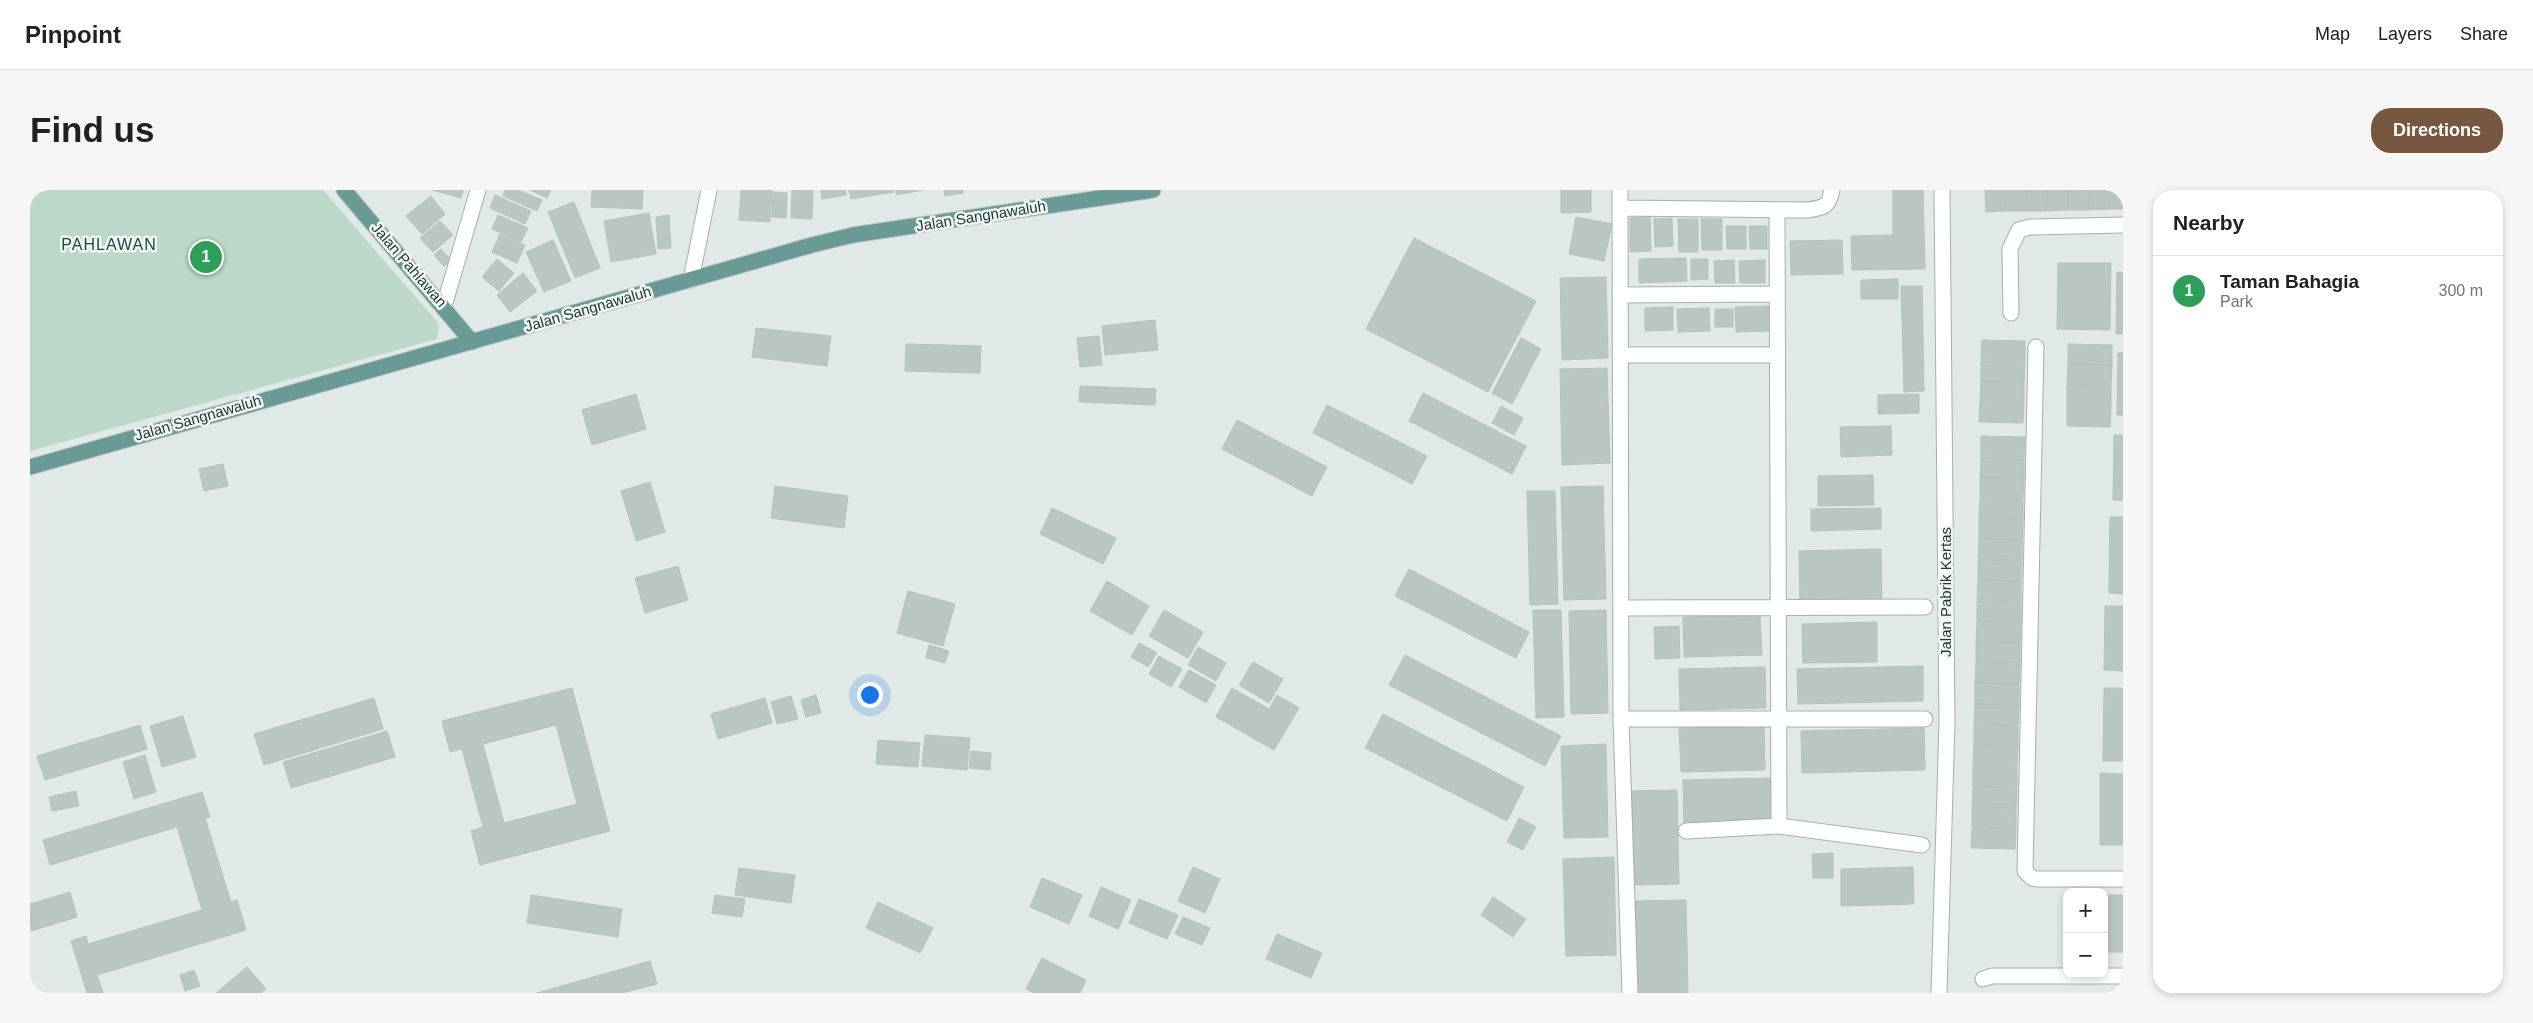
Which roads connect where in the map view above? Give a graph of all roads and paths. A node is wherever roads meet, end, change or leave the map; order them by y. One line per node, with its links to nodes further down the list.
1 (478, 190): 14 (street)
2 (709, 190): 11 (street)
3 (1154, 190): 11 (main road, Jalan Sangnawaluh)
4 (1620, 190): 8 (street)
5 (1832, 190): 9 (street)
6 (1942, 190): 34 (street, Jalan Pabrik Kertas)
7 (350, 193): 14 (main road, Jalan Pahlawan)
8 (1620, 208): 9 (street); 13 (street)
9 (1777, 210): 12 (street)
10 (2123, 225): 15 (street)
11 (691, 280): 16 (main road, Jalan Sangnawaluh)
12 (1777, 294): 13 (street); 19 (street)
13 (1620, 296): 18 (street)
14 (444, 306): 16 (main road, Jalan Pahlawan)
15 (2011, 313)
16 (472, 342): 20 (main road, Jalan Sangnawaluh)
17 (2036, 347): 30 (street)
18 (1620, 354): 19 (street); 22 (street)
19 (1777, 355): 23 (street)
20 (30, 467)
21 (1925, 606): 23 (street)
22 (1621, 608): 23 (street); 24 (street)
23 (1778, 608): 26 (street)
24 (1621, 719): 26 (street); 33 (street)
25 (1925, 719): 26 (street)
26 (1778, 720): 27 (street)
27 (1779, 826): 28 (street); 29 (street)
28 (1686, 831)
29 (1922, 845)
30 (2123, 879)
31 (2123, 976): 32 (street)
32 (1983, 979)
33 (1630, 992)
34 (1938, 993)

